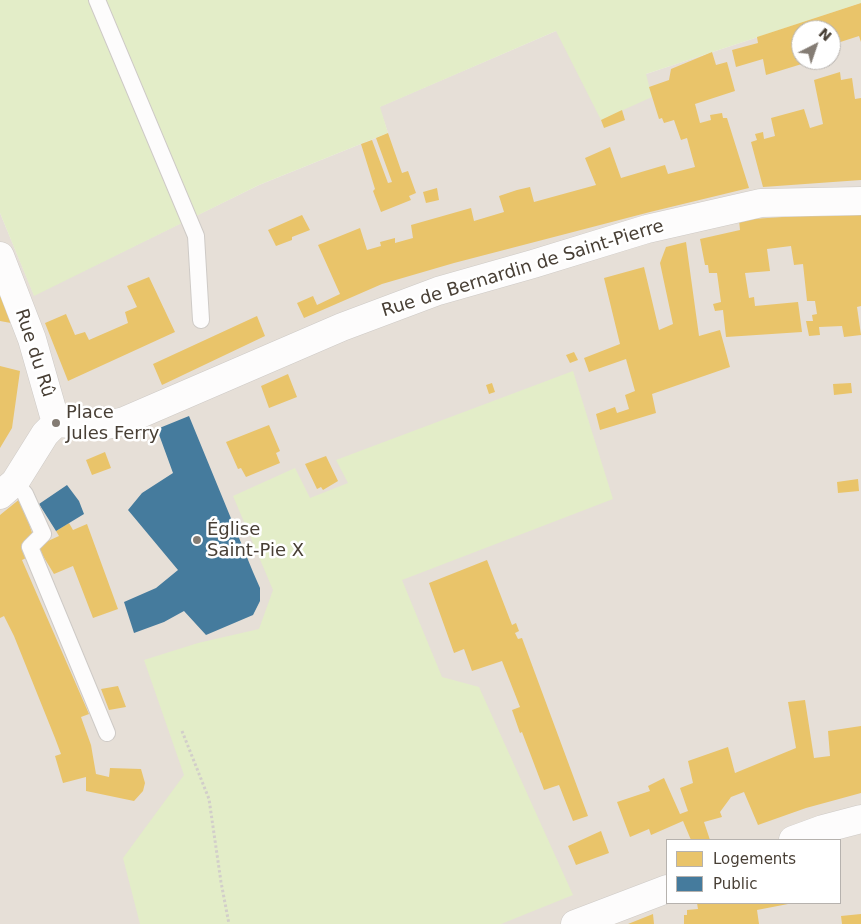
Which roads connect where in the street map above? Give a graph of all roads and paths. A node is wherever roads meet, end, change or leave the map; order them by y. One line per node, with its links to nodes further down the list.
1 (97, 0): 4 (lane)
2 (861, 201): 5 (street, Rue de Bernardin de Saint-Pierre)
3 (0, 256): 5 (street, Rue du Rû)
4 (201, 320)
5 (56, 423): 6 (street)
6 (8, 489): 8 (lane)
7 (182, 731): 12 (path)
8 (107, 733)
9 (861, 819): 10 (street)
10 (796, 839)
11 (666, 889): 13 (street)
12 (230, 924)
13 (575, 924)

